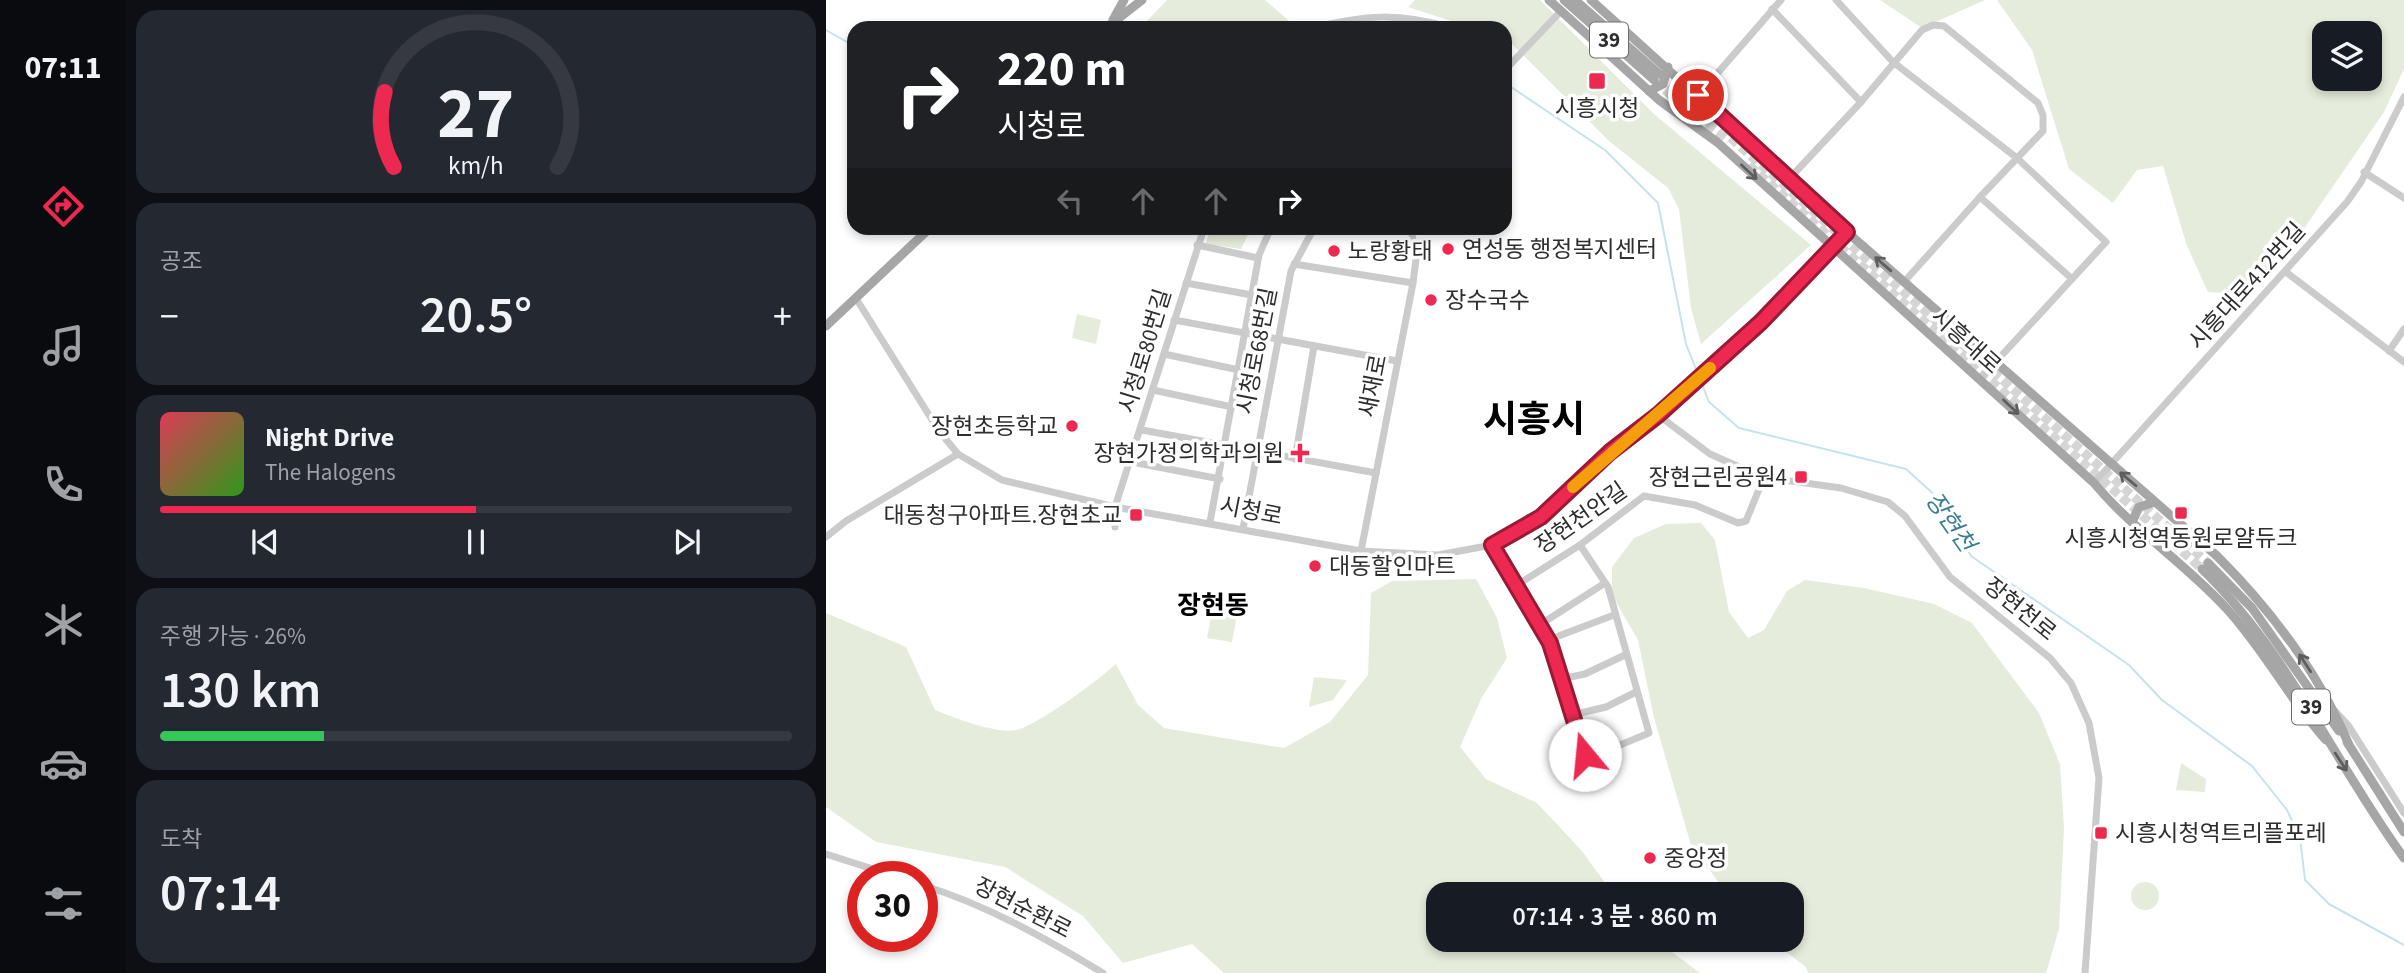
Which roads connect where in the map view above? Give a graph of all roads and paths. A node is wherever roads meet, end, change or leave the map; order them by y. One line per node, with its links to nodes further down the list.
1 (1124, 0): 12 (main road)
2 (1133, 0): 13 (main road)
3 (1142, 0): 14 (main road)
4 (1549, 0): 11 (main road, 시흥대로)
5 (1564, 0): 6 (main road, 39)
6 (1575, 0)
7 (1591, 0): 19 (main road, 시흥대로)
8 (1781, 0): 10 (street)
9 (1836, 0): 17 (street)
10 (1772, 9): 21 (street); 23 (street)
11 (1561, 12): 18 (street); 20 (main road, 시흥대로)
12 (1112, 21)
13 (1114, 21)
14 (1116, 21)
15 (1341, 21): 16 (street)
16 (1424, 21)
17 (1893, 62): 23 (street); 27 (street); 27 (street)
18 (1512, 63)
19 (1668, 67): 20 (main road); 21 (main road, 시흥대로)
20 (1649, 91): 24 (main road, 시흥대로)
21 (1698, 95): 24 (street); 25 (main road, 시흥대로)
22 (2404, 97): 28 (street, 시흥대로412번길)
23 (1861, 102): 29 (street)
24 (1682, 114): 26 (main road, 시흥대로)
25 (1732, 128): 26 (main road); 29 (main road, 시흥대로)
26 (1717, 142): 39 (main road, 시흥대로, one-way to 39)
27 (2017, 158): 30 (street); 43 (street)
28 (2364, 172): 31 (street); 42 (street, 시흥대로412번길)
29 (1789, 179): 32 (main road, 시흥대로)
30 (1980, 197): 43 (street); 44 (street)
31 (2404, 198)
32 (1847, 232): 39 (street, 시청로); 44 (main road, 시흥대로, one-way to 32)
33 (923, 235): 48 (main road)
34 (1201, 235): 38 (street, 시청로80번길)
35 (1268, 235): 40 (street)
36 (1411, 235): 46 (street, 새재로)
37 (1308, 236): 41 (street, 시청로68번길)
38 (1197, 245): 40 (street); 45 (street, 시청로80번길)
39 (1832, 248): 61 (main road, 시흥대로); 64 (street, 시청로)
40 (1258, 257): 47 (street)
41 (1294, 264): 46 (street); 53 (street, 시청로68번길)
42 (2286, 272): 55 (street); 71 (street, 시흥대로412번길)
43 (2071, 278): 59 (street)
44 (1904, 282): 59 (main road, 시흥대로)
45 (1185, 283): 47 (street); 49 (street, 시청로80번길)
46 (1413, 284): 57 (street, 새재로)
47 (1252, 295): 52 (street)
48 (857, 300): 50 (main road); 68 (street, 시청로)
49 (1174, 320): 52 (street); 56 (street, 시청로80번길)
50 (826, 326)
51 (2404, 329): 55 (street)
52 (1245, 334): 53 (street); 60 (street)
53 (1279, 340): 54 (street); 67 (street, 시청로68번길)
54 (1314, 346): 57 (street); 69 (street)
55 (2389, 351): 58 (street)
56 (1164, 354): 60 (street); 62 (street, 시청로80번길)
57 (1397, 361): 72 (street, 새재로)
58 (2404, 362)
59 (1996, 364): 61 (street); 71 (main road, 시흥대로)
60 (1239, 370): 63 (street)
61 (1980, 379): 75 (main road, 시흥대로, one-way to 75)
62 (1153, 390): 63 (street); 65 (street, 시청로80번길)
63 (1232, 407): 66 (street)
64 (1658, 415): 73 (street, 장현천로); 83 (street, 시청로)
65 (1142, 430): 66 (street); 70 (street, 시청로80번길)
66 (1226, 446): 67 (street); 74 (street)
67 (1258, 453): 69 (street); 81 (street, 시청로68번길)
68 (957, 454): 77 (street, 시청로); 82 (street)
69 (1295, 459): 72 (street)
70 (1132, 462): 74 (street); 77 (street, 시청로80번길)
71 (2110, 464): 75 (street, 시흥대로412번길); 76 (main road, 시흥대로, one-way to 71)
72 (1376, 473): 85 (street, 새재로)
73 (1764, 477): 84 (street, 장현천안길); 105 (street, 장현천로)
74 (1220, 479): 79 (street)
75 (2094, 483): 78 (main road, 시흥대로)
76 (2155, 502): 78 (main road); 94 (main road, 시흥대로, one-way to 76)
77 (1115, 507): 79 (street, 시청로); 80 (street, 시청로80번길)
78 (2132, 522): 96 (main road, 시흥대로)
79 (1210, 523): 81 (street, 시청로)
80 (1115, 527)
81 (1243, 529): 85 (street, 시청로)
82 (826, 537)
83 (1492, 545): 85 (street, 시청로); 87 (street)
84 (1580, 545): 86 (street); 87 (street, 장현천안길)
85 (1361, 551)
86 (1605, 583): 88 (street); 89 (street)
87 (1517, 586): 89 (street)
88 (1614, 615): 90 (street); 91 (street)
89 (1541, 624): 90 (street)
90 (1548, 640): 92 (street)
91 (1625, 656): 92 (street); 93 (street)
92 (1561, 679): 95 (street)
93 (1636, 692): 95 (street); 95 (street)
94 (2335, 711): 97 (main road, 시흥대로); 98 (street)
95 (1572, 715)
96 (2326, 740): 97 (main road, 시흥대로 / 39); 101 (main road, 시흥대로 / 39, one-way to 101)
97 (2349, 745): 99 (main road, 시흥대로 / 39)
98 (2404, 813)
99 (2403, 831)
100 (826, 854): 102 (street)
101 (2402, 856)
102 (848, 861)
103 (938, 890): 104 (street, 장현순환로)
104 (1102, 973)
105 (2085, 973)

